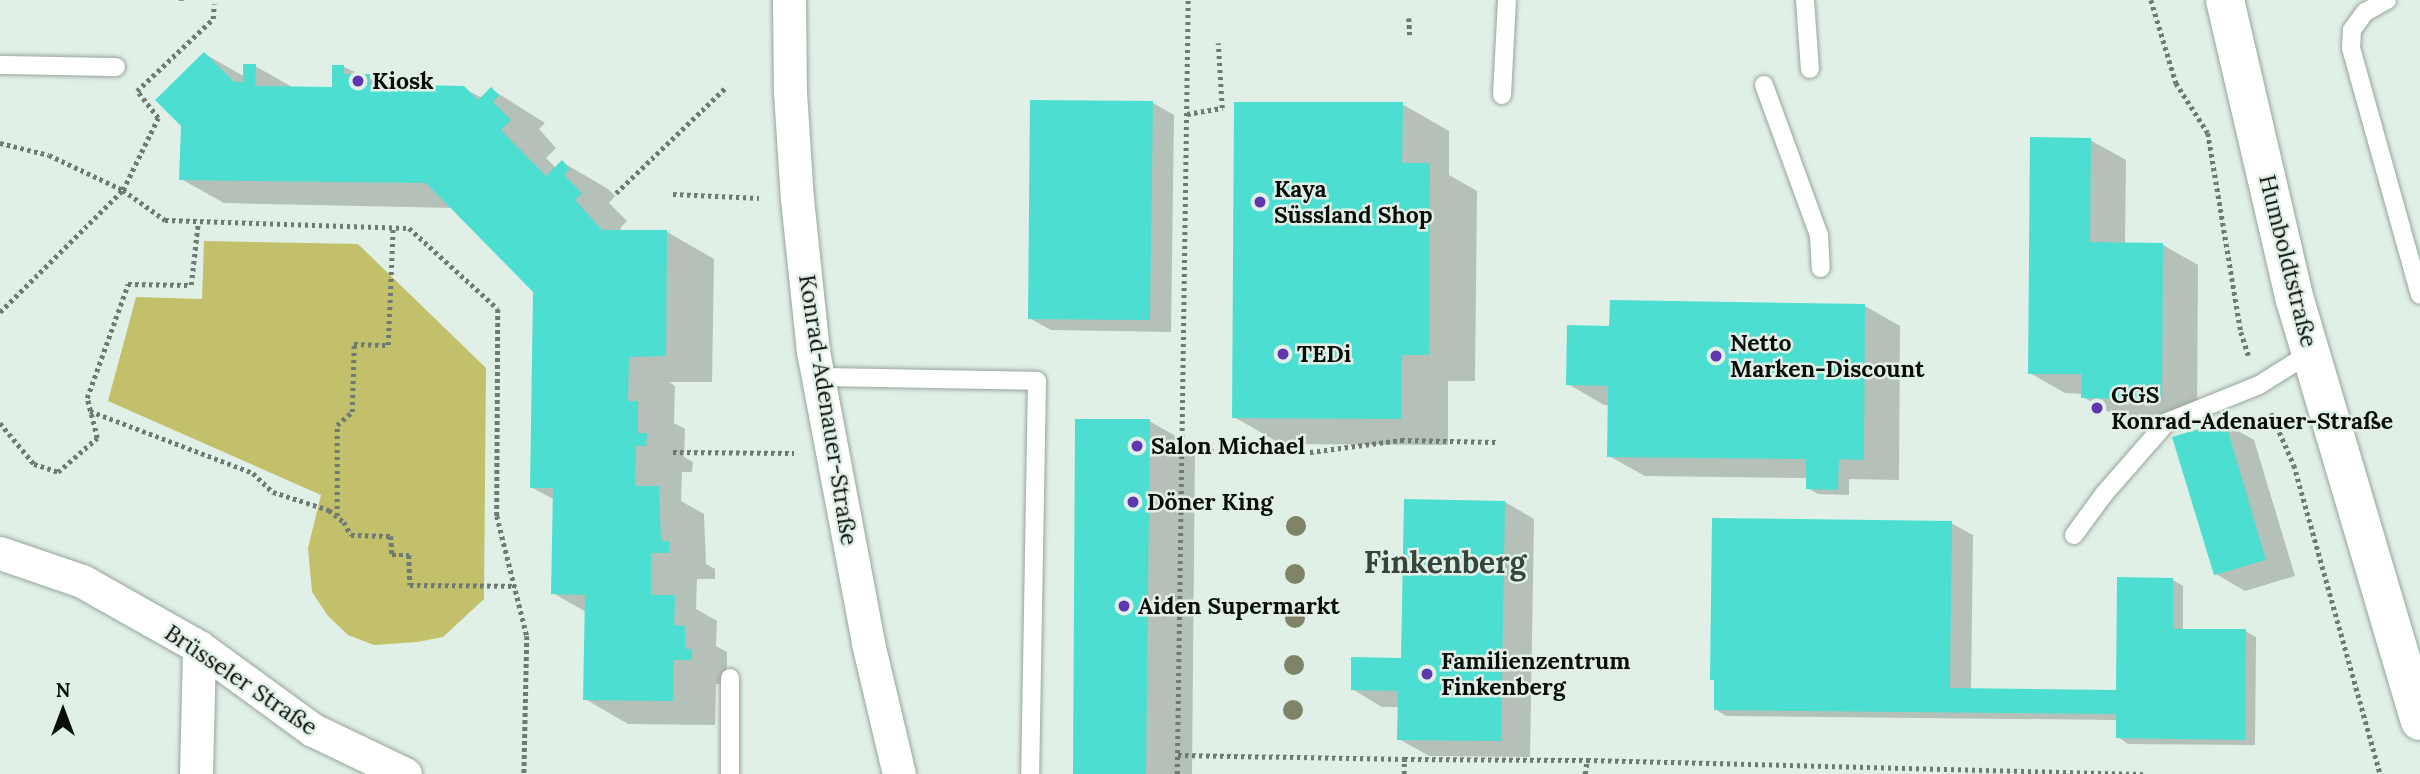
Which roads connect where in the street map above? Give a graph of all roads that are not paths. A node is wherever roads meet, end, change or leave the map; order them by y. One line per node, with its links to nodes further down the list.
1 (789, 0): 14 (street, Konrad-Adenauer-Straße)
2 (1507, 0): 10 (lane)
3 (1805, 0): 8 (lane)
4 (2225, 0): 13 (street, Humboldtstraße)
5 (2388, 0): 12 (lane)
6 (0, 65): 7 (lane)
7 (116, 67)
8 (1810, 69)
9 (1764, 85): 11 (lane)
10 (1502, 95)
11 (1821, 268)
12 (2420, 295)
13 (2311, 352): 15 (lane); 19 (street, Humboldtstraße)
14 (818, 377): 23 (street, Konrad-Adenauer-Straße); 24 (lane)
15 (2074, 535)
16 (0, 553): 17 (street, Brüsseler Straße)
17 (199, 647): 20 (street); 21 (street, Brüsseler Straße)
18 (730, 678): 22 (lane)
19 (2420, 721)
20 (196, 774)
21 (405, 774)
22 (730, 774)
23 (899, 774)
24 (1030, 774)

